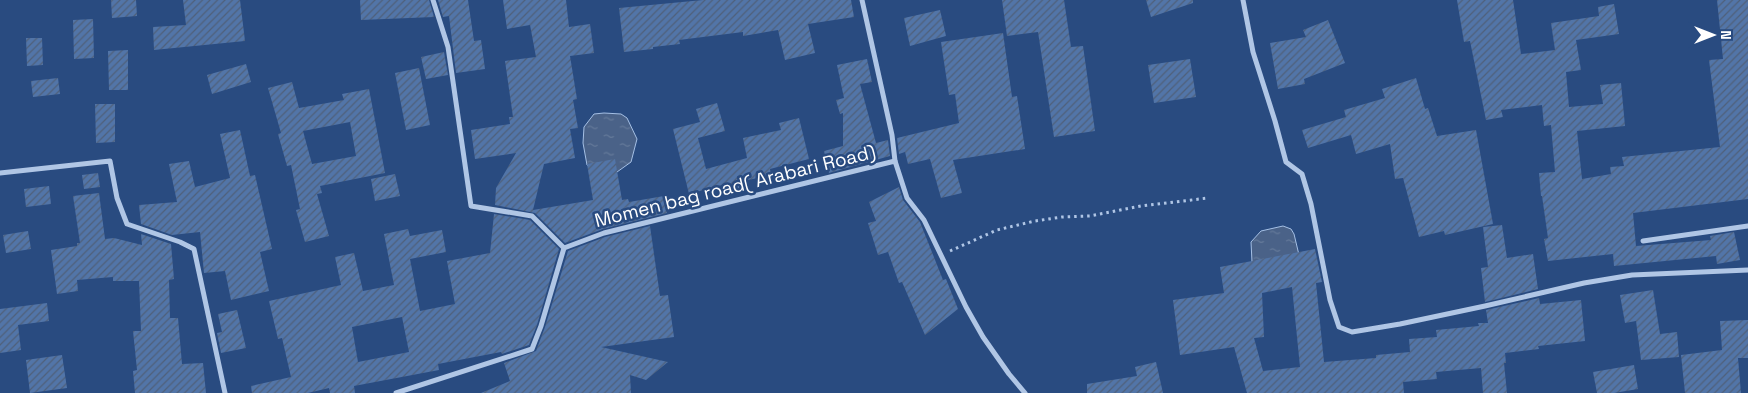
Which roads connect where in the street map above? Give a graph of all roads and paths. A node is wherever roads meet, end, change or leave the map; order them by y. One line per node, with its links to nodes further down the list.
1 (433, 0): 9 (street)
2 (862, 0): 4 (street)
3 (1244, 0): 11 (street)
4 (895, 161): 9 (street, Momen bag road( Arabari Road)); 10 (street, Momen bag road( Arabari Road))
5 (0, 173): 12 (street)
6 (1208, 198): 10 (path)
7 (1748, 226): 8 (street)
8 (1643, 241)
9 (564, 248): 13 (street)
10 (942, 254): 14 (street, Momen bag road( Arabari Road))
11 (1748, 270)
12 (225, 393)
13 (396, 393)
14 (1025, 393)

